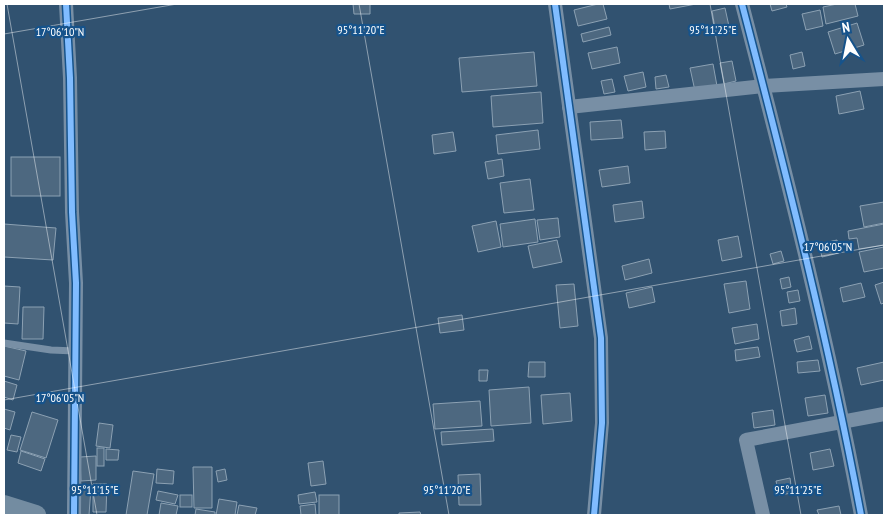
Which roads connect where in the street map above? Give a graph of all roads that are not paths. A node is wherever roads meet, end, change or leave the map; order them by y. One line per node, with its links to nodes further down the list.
1 (66, 4): 8 (street)
2 (555, 4): 6 (street)
3 (742, 4): 5 (street)
4 (884, 78): 5 (street)
5 (764, 86): 6 (street); 10 (street)
6 (569, 107): 14 (street)
7 (4, 342): 8 (lane)
8 (75, 351): 13 (street)
9 (884, 414): 10 (street)
10 (843, 421): 15 (street); 16 (street)
11 (4, 505): 12 (street)
12 (36, 515)
13 (74, 515)
14 (594, 515)
15 (763, 515)
16 (861, 515)

